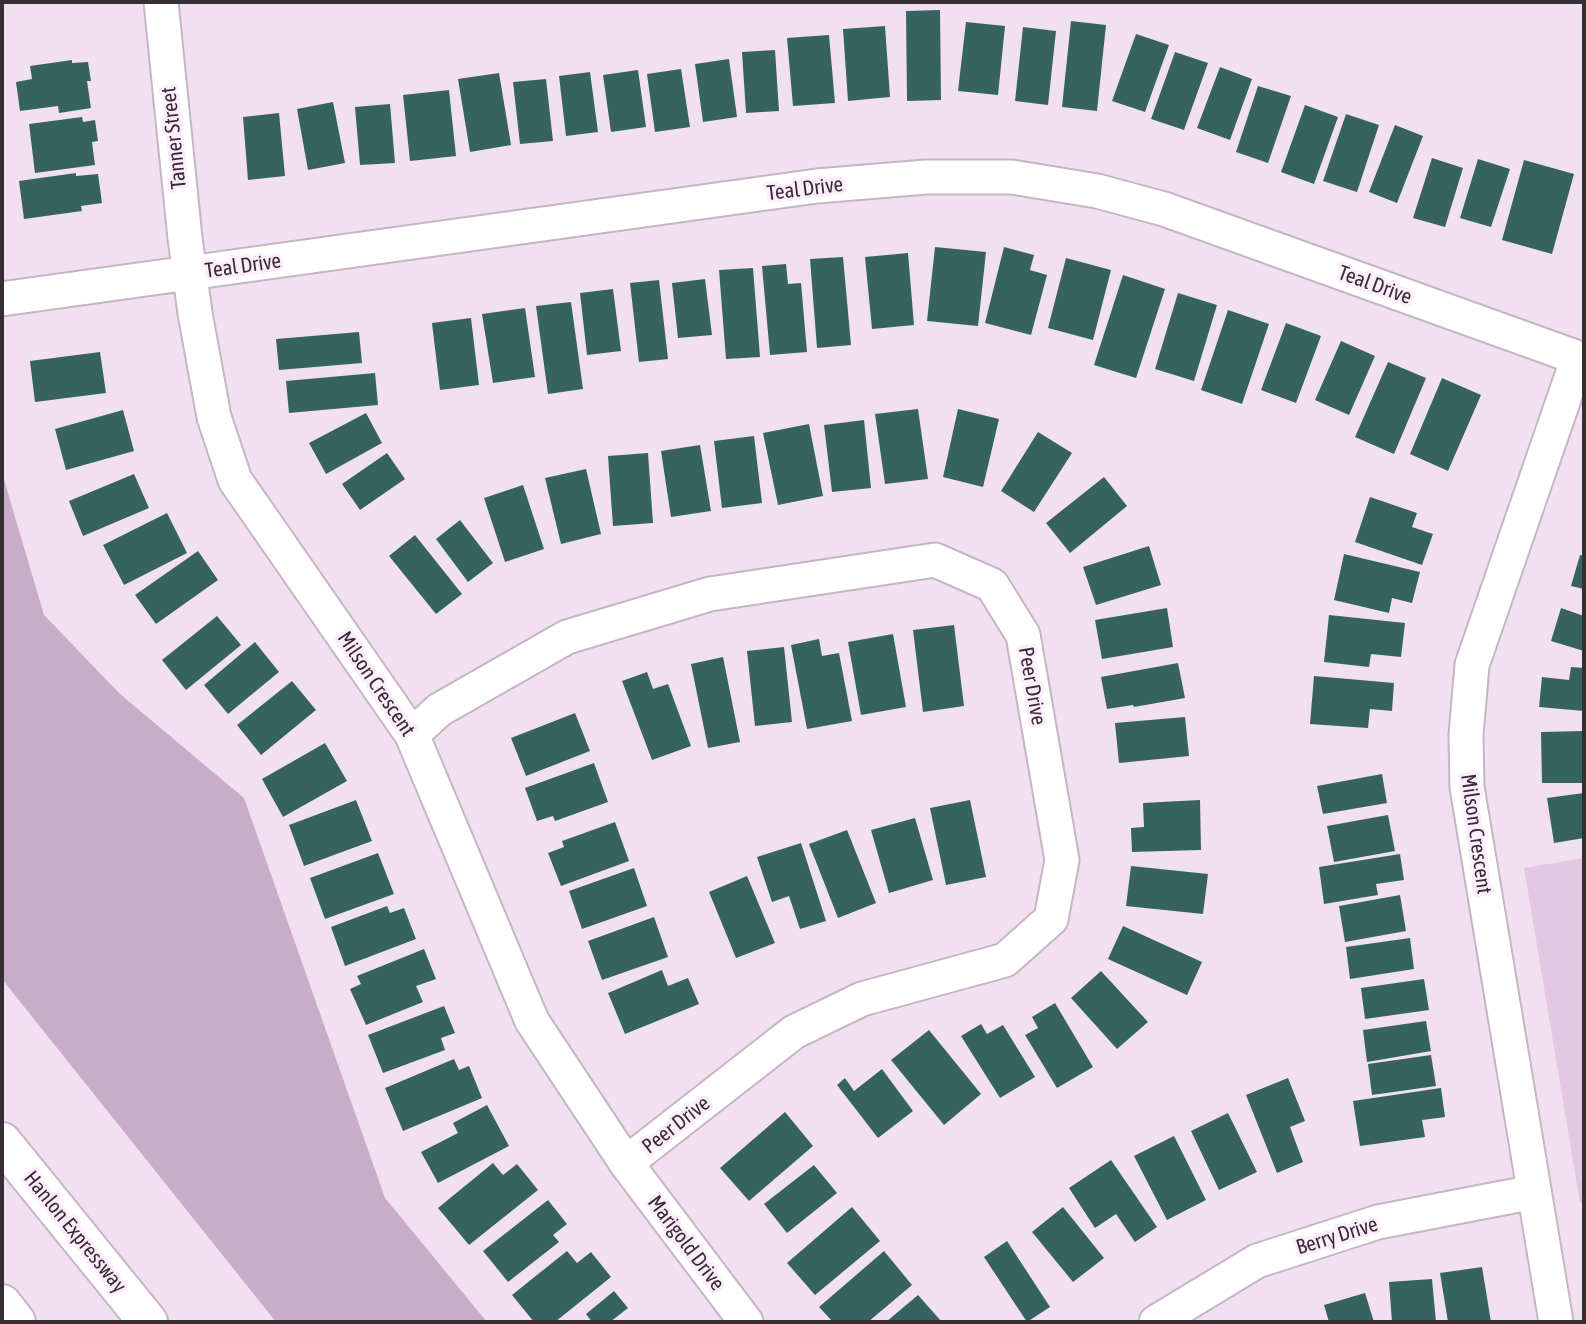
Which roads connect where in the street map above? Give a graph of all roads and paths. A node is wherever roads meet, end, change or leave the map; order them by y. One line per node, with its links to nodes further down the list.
1 (160, 2): 2 (street, Tanner Street)
2 (190, 274): 3 (street, Teal Drive); 4 (street, Teal Drive); 5 (street, Milson Crescent)
3 (2, 299)
4 (1581, 359): 8 (street, Milson Crescent)
5 (412, 735): 7 (street, Milson Crescent); 7 (street, Peer Drive)
6 (2, 1142): 11 (highway, Hanlon Expressway)
7 (626, 1163): 12 (street, Marigold Drive)
8 (1534, 1192): 13 (street, Berry Drive); 14 (street, Milson Crescent)
9 (2, 1304): 10 (highway)
10 (16, 1322)
11 (148, 1322)
12 (746, 1322)
13 (1156, 1322)
14 (1556, 1322)

